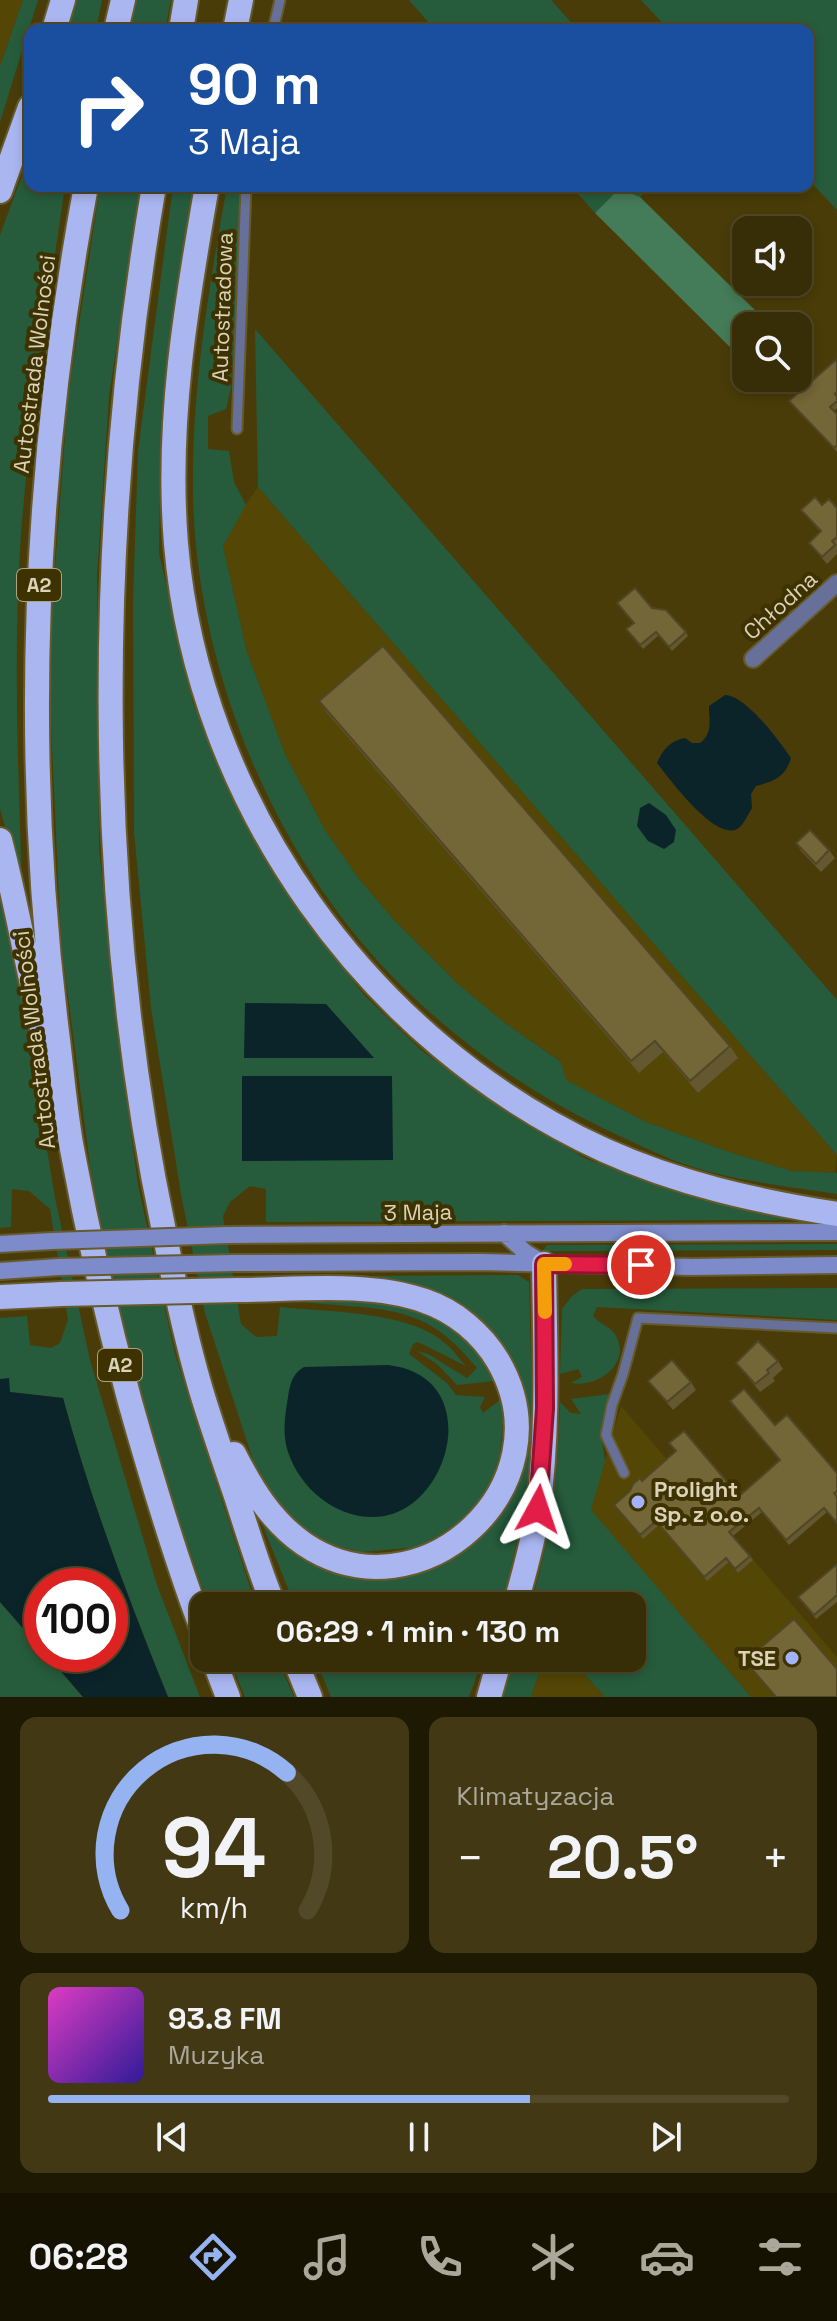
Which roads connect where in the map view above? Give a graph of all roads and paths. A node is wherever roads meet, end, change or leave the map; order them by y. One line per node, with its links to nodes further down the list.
1 (63, 0): 6 (highway)
2 (123, 0): 7 (highway)
3 (186, 0): 8 (highway)
4 (241, 0): 9 (highway)
5 (280, 0): 10 (lane)
6 (56, 24)
7 (117, 24)
8 (182, 24)
9 (236, 24)
10 (274, 24)
11 (24, 126): 12 (highway)
12 (0, 191)
13 (85, 192): 21 (highway, Autostrada Wolności / A2)
14 (153, 192): 31 (highway)
15 (206, 192): 22 (highway)
16 (246, 192): 17 (lane, Autostradowa)
17 (237, 429)
18 (837, 583): 19 (street, Chłodna)
19 (753, 659)
20 (0, 840): 21 (highway)
21 (71, 1145): 35 (highway, Autostrada Wolności / A2)
22 (837, 1214)
23 (837, 1232): 24 (main road, 3 Maja)
24 (504, 1233): 25 (main road, 3 Maja, bridge); 26 (main road)
25 (0, 1244)
26 (544, 1264): 27 (main road); 28 (main road, bridge); 34 (highway)
27 (837, 1265)
28 (0, 1271)
29 (0, 1297): 31 (highway, bridge)
30 (837, 1328): 32 (lane)
31 (204, 1399): 33 (highway)
32 (624, 1473)
33 (269, 1592)
34 (519, 1592)
35 (190, 1595)
36 (218, 1672): 39 (highway)
37 (300, 1672): 40 (highway)
38 (496, 1672): 41 (highway)
39 (228, 1697)
40 (310, 1697)
41 (489, 1697)

